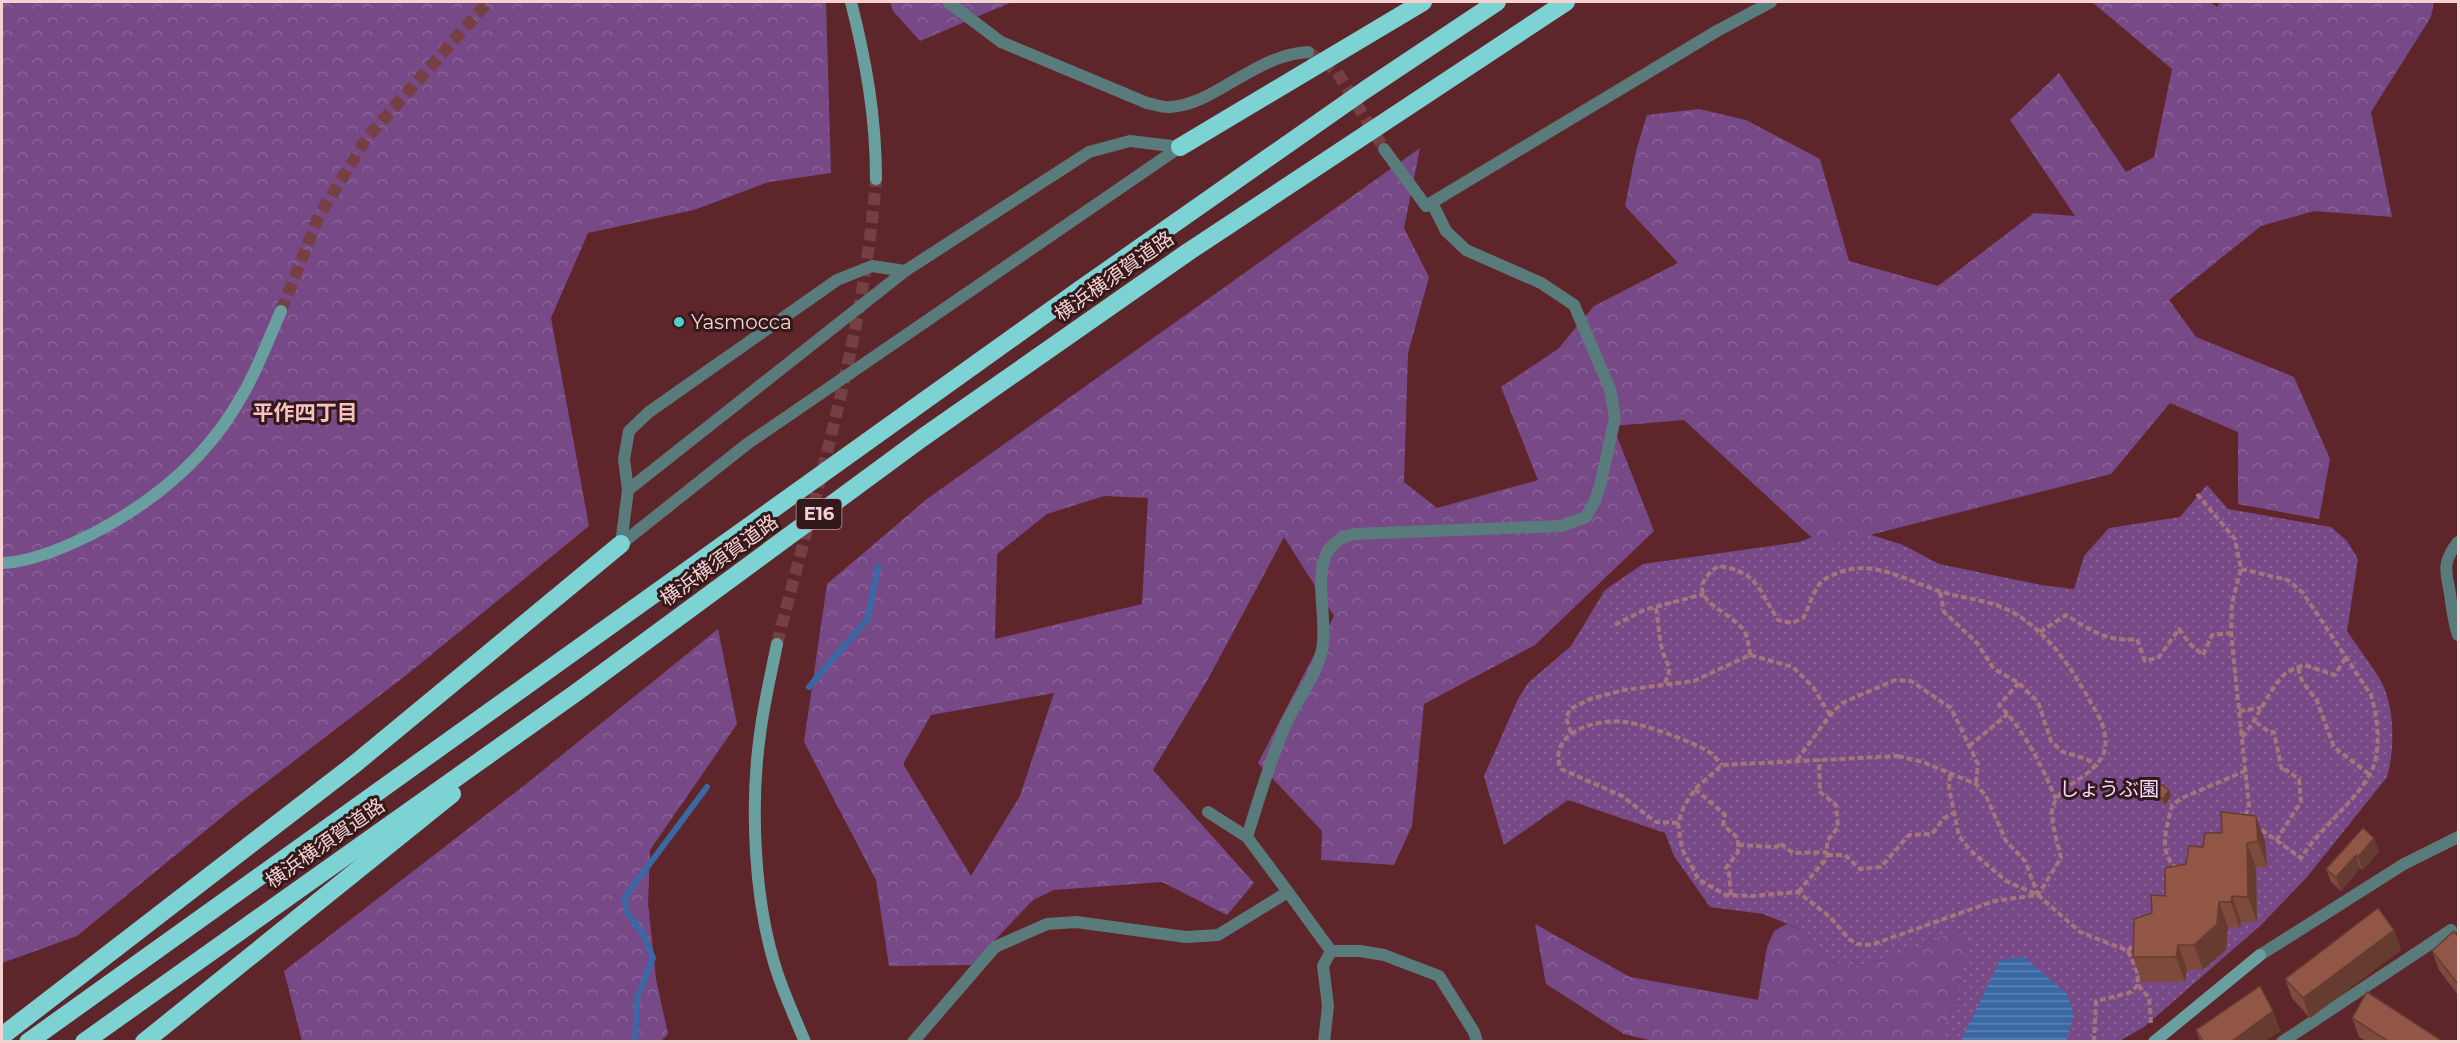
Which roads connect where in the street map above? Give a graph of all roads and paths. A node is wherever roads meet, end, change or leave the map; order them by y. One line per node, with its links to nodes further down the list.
1 (851, 2): 10 (street)
2 (948, 2): 7 (street)
3 (1423, 2): 8 (highway)
4 (1497, 2): 74 (highway, 横浜横須賀道路 / E16)
5 (1566, 2): 33 (highway, 横浜横須賀道路 / E16)
6 (1771, 2): 11 (street)
7 (1308, 52)
8 (1180, 147): 12 (street); 17 (street)
9 (1384, 149): 11 (street)
10 (876, 179)
11 (1432, 203): 57 (street)
12 (905, 270): 14 (street); 14 (street)
13 (281, 311): 18 (street)
14 (628, 490): 17 (street)
15 (2197, 494): 19 (path)
16 (2458, 542): 26 (street)
17 (621, 544): 73 (highway)
18 (2, 563)
19 (2241, 569): 25 (path); 29 (path)
20 (1940, 592): 21 (path); 24 (path); 31 (path)
21 (1704, 594): 22 (path); 28 (path)
22 (1656, 608): 23 (path); 32 (path)
23 (1616, 625)
24 (2040, 632): 25 (path); 45 (path)
25 (2231, 633): 35 (path)
26 (2458, 635)
27 (777, 644): 77 (street)
28 (1750, 655): 32 (path); 37 (path)
29 (2346, 657): 30 (path); 48 (path)
30 (2298, 668): 34 (path); 48 (path)
31 (2019, 683): 36 (path); 45 (path)
32 (1665, 685): 39 (path)
33 (577, 692): 75 (highway, 横浜横須賀道路 / E16); 76 (highway)
34 (2262, 708): 35 (path); 38 (path)
35 (2239, 711): 40 (path)
36 (2008, 714): 41 (path); 51 (path)
37 (1830, 715): 41 (path); 43 (path)
38 (2256, 722): 40 (path); 59 (path)
39 (1571, 733): 44 (path); 55 (path)
40 (2242, 737): 46 (path)
41 (1969, 746): 49 (path)
42 (1819, 759): 43 (path); 47 (path); 61 (path)
43 (1797, 760): 44 (path)
44 (1722, 765): 50 (path)
45 (2097, 766): 51 (path)
46 (2245, 771): 54 (path); 62 (path)
47 (1950, 775): 49 (path); 53 (path)
48 (2370, 775): 59 (path)
49 (1976, 784): 66 (path)
50 (1695, 789): 55 (path); 60 (path)
51 (2056, 799): 66 (path)
52 (1209, 812): 57 (street)
53 (1954, 813): 61 (path); 66 (path)
54 (2245, 817): 56 (path); 59 (path)
55 (1678, 823): 65 (path)
56 (2236, 825)
57 (1247, 837): 63 (street)
58 (2458, 837): 82 (street)
59 (2275, 842)
60 (1738, 845): 61 (path); 65 (path)
61 (1827, 853): 64 (path)
62 (2185, 875)
63 (1288, 892): 69 (street); 78 (street)
64 (1798, 892): 65 (path); 66 (path)
65 (1731, 895)
66 (2038, 896): 70 (path)
67 (2451, 930): 83 (street)
68 (2136, 941): 70 (path)
69 (1331, 951): 79 (street); 80 (street)
70 (2128, 951): 71 (path)
71 (2138, 985): 72 (path); 81 (path)
72 (2152, 1025)
73 (2, 1036)
74 (28, 1041)
75 (84, 1041)
76 (144, 1041)
77 (805, 1041)
78 (913, 1041)
79 (1324, 1041)
80 (1477, 1041)
81 (2094, 1041)
82 (2154, 1041)
83 (2282, 1041)

